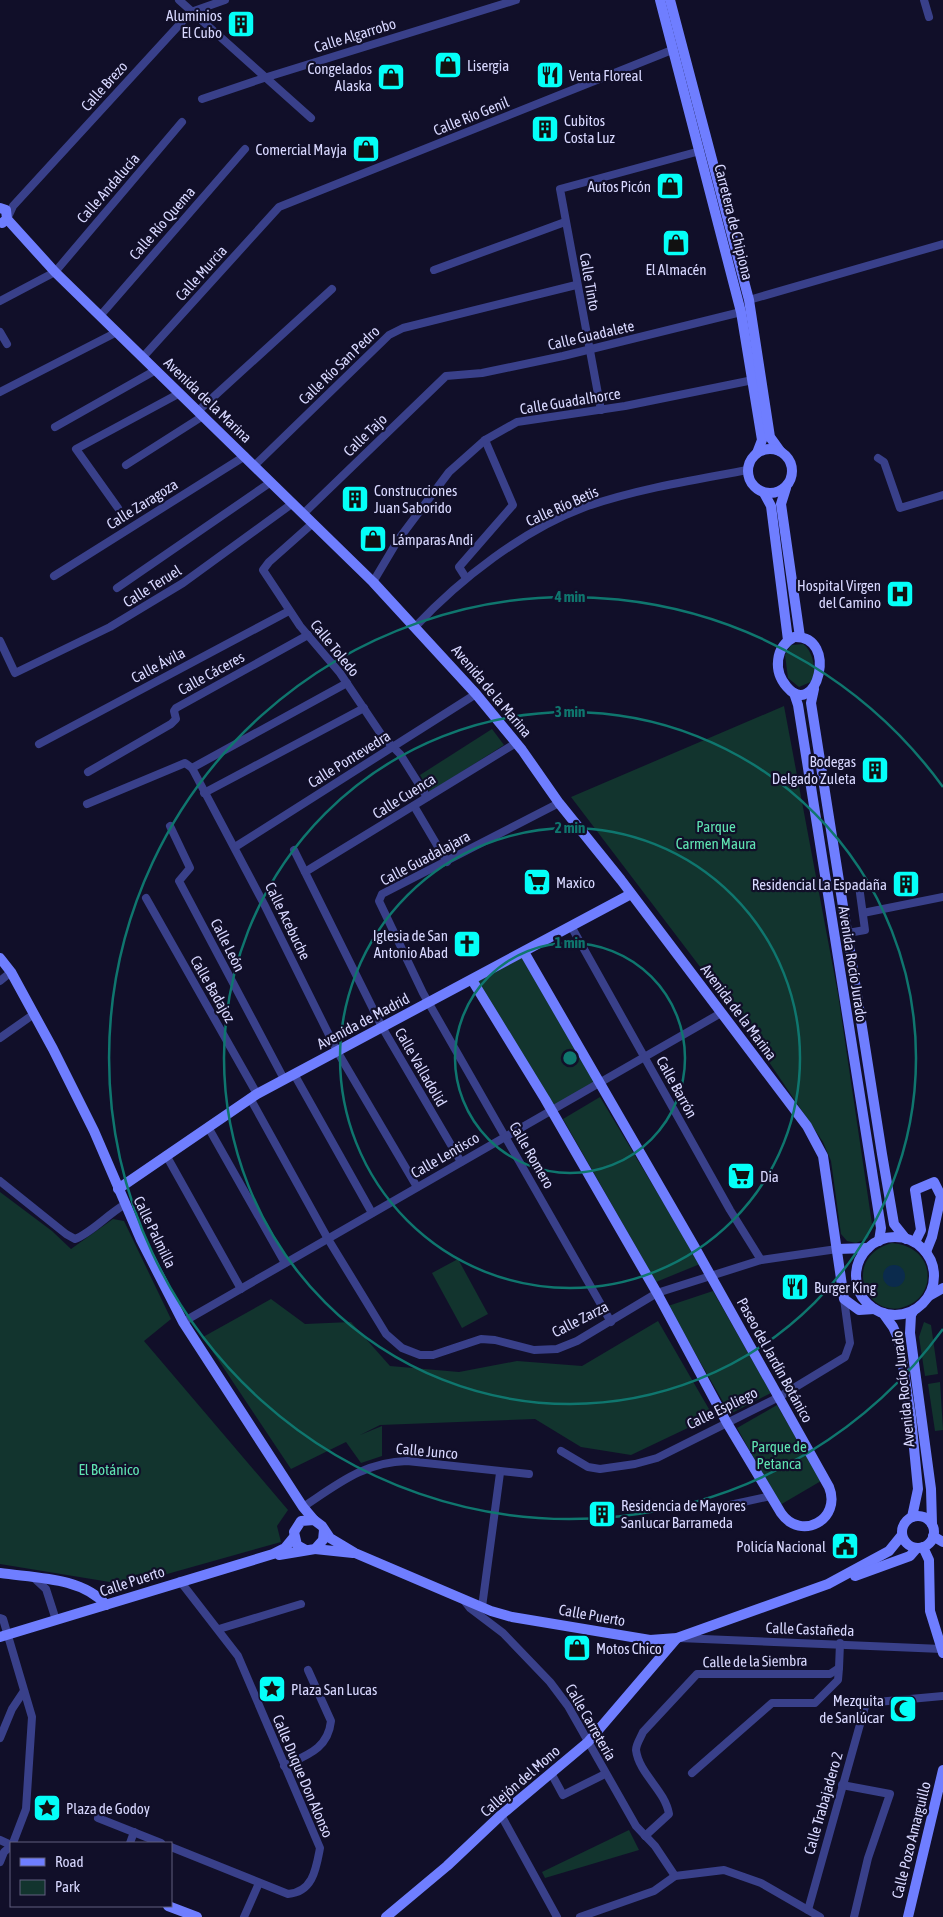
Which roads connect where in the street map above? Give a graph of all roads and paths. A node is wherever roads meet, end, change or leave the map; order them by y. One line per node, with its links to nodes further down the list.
1 (179, 0): 7 (street)
2 (225, 0): 7 (street, Calle Brezo)
3 (516, 0): 10 (street, Calle Algarrobo)
4 (660, 0): 9 (street, Carretera de Chipiona)
5 (670, 0): 24 (street, Carretera de Chipiona)
6 (924, 0): 8 (street)
7 (191, 12): 10 (street); 17 (street, Calle Brezo)
8 (929, 17)
9 (672, 50): 15 (street, Carretera de Chipiona); 16 (street, Calle Río Genil)
10 (264, 78): 11 (street, Calle Algarrobo); 12 (street)
11 (202, 99)
12 (311, 118)
13 (182, 122): 21 (street, Calle Andalucía)
14 (245, 149): 27 (street, Calle Río Quema)
15 (700, 151): 18 (street, Calle Tinto); 26 (street, Carretera de Chipiona)
16 (279, 207): 32 (street, Calle Murcia)
17 (6, 216): 21 (street, Avenida de la Marina)
18 (565, 222): 20 (street); 22 (street, Calle Tinto)
19 (943, 244): 24 (street)
20 (434, 270)
21 (55, 272): 25 (street); 27 (street, Avenida de la Marina)
22 (576, 285): 31 (street, Calle Tinto); 47 (street, Calle Río San Pedro)
23 (332, 289): 39 (street)
24 (748, 300): 42 (street, Carretera de Chipiona)
25 (0, 301)
26 (741, 312): 31 (street, Calle Guadalete); 35 (street, Carretera de Chipiona)
27 (100, 316): 29 (street, Avenida de la Marina)
28 (0, 332): 30 (street)
29 (117, 332): 32 (street, Avenida de la Marina); 36 (street)
30 (7, 344)
31 (589, 350): 34 (street, Calle Guadalete); 38 (street, Calle Tinto)
32 (143, 358): 33 (street, Avenida de la Marina)
33 (156, 370): 37 (street, Avenida de la Marina); 40 (street)
34 (446, 376): 55 (street, Calle Tajo)
35 (753, 380): 38 (street, Calle Guadalhorce); 43 (street, Carretera de Chipiona)
36 (0, 392)
37 (180, 393): 39 (street, Avenida de la Marina); 54 (street)
38 (601, 410): 41 (street, Calle Guadalhorce)
39 (200, 413): 44 (street, Avenida de la Marina); 46 (street)
40 (55, 427)
41 (485, 440): 58 (street); 59 (street, Calle Guadalhorce)
42 (780, 451): 43 (street); 50 (street)
43 (757, 453): 48 (street)
44 (245, 456): 47 (street, Avenida de la Marina); 57 (street, Calle Zaragoza)
45 (878, 458): 52 (street)
46 (126, 465)
47 (254, 466): 49 (street, Avenida de la Marina)
48 (748, 470): 51 (street); 58 (street, Calle Río Betis)
49 (271, 482): 53 (street, Avenida de la Marina); 60 (street)
50 (786, 488): 51 (street); 64 (street)
51 (764, 493): 65 (street)
52 (943, 495)
53 (293, 503): 55 (street, Avenida de la Marina); 66 (street, Calle Teruel)
54 (118, 508)
55 (303, 514): 56 (street, Avenida de la Marina)
56 (313, 523): 59 (street, Avenida de la Marina); 61 (street, Calle Toledo)
57 (54, 576)
58 (466, 578): 62 (street, Calle Río Betis)
59 (373, 582): 62 (street, Avenida de la Marina)
60 (117, 588)
61 (289, 611): 63 (street, Calle Toledo); 73 (street, Calle Ávila)
62 (415, 627): 70 (street, Avenida de la Marina)
63 (308, 636): 67 (street, Calle Toledo); 76 (street, Calle Cáceres)
64 (800, 637): 65 (street); 68 (street)
65 (788, 640): 69 (street)
66 (0, 641)
67 (347, 684): 71 (street, Calle Toledo); 75 (street)
68 (814, 689): 69 (street); 93 (street, Avenida Rocío Jurado)
69 (794, 693): 125 (street, Avenida Rocío Jurado)
70 (476, 694): 72 (street, Avenida de la Marina); 74 (street, Calle Pontevedra)
71 (364, 708): 74 (street, Calle Toledo); 77 (street)
72 (516, 743): 78 (street, Calle Cuenca); 79 (street, Avenida de la Marina)
73 (39, 744)
74 (394, 747): 78 (street, Calle Toledo); 83 (street, Calle Pontevedra)
75 (192, 768): 77 (street, Calle Acebuche); 80 (street)
76 (88, 772)
77 (204, 793): 83 (street, Calle Acebuche)
78 (427, 797): 81 (street, Calle Cuenca)
79 (559, 803): 85 (street, Calle Guadalajara); 88 (street, Avenida de la Marina)
80 (87, 804)
81 (414, 806): 85 (street); 86 (street, Calle Cuenca)
82 (170, 826): 107 (street, Calle León)
83 (235, 847): 104 (street, Calle Acebuche)
84 (294, 850): 86 (street, Calle Valladolid)
85 (446, 862): 99 (street, Calle Guadalajara)
86 (305, 872): 102 (street, Calle Valladolid)
87 (859, 886): 91 (street, Avenida Rocío Jurado)
88 (631, 894): 92 (street, Avenida de Madrid); 100 (street, Avenida de la Marina)
89 (943, 897): 91 (street)
90 (146, 898): 109 (street, Calle Badajoz)
91 (863, 913): 93 (street, Avenida Rocío Jurado)
92 (570, 926): 94 (street, Avenida de Madrid); 105 (street, Calle Barrón)
93 (848, 933): 124 (street, Avenida Rocío Jurado)
94 (524, 952): 97 (street, Avenida de Madrid); 108 (street, Paseo del Jardín Botánico)
95 (0, 958): 96 (street, Calle Palmilla)
96 (11, 972): 98 (street); 101 (street, Calle Palmilla)
97 (472, 980): 99 (street, Avenida de Madrid); 110 (street, Paseo del Jardín Botánico)
98 (0, 981)
99 (429, 1002): 102 (street, Avenida de Madrid); 112 (street, Calle Romero)
100 (721, 1013): 105 (street, Calle Lentisco); 127 (street, Avenida de la Marina)
101 (34, 1014): 103 (street); 118 (street, Calle Palmilla)
102 (382, 1027): 104 (street, Avenida de Madrid); 114 (street, Calle Valladolid)
103 (0, 1038)
104 (337, 1051): 106 (street, Avenida de Madrid); 117 (street, Calle Acebuche)
105 (644, 1057): 108 (street, Calle Lentisco); 130 (street, Calle Barrón)
106 (294, 1074): 107 (street, Avenida de Madrid); 120 (street)
107 (284, 1080): 109 (street, Avenida de Madrid)
108 (598, 1083): 110 (street, Calle Lentisco); 134 (street, Paseo del Jardín Botánico)
109 (254, 1096): 111 (street, Avenida de Madrid); 123 (street, Calle Badajoz)
110 (551, 1110): 112 (street, Calle Lentisco); 137 (street, Paseo del Jardín Botánico)
111 (208, 1127): 113 (street, Avenida de Madrid); 131 (street)
112 (506, 1136): 114 (street, Calle Lentisco); 144 (street, Calle Romero)
113 (166, 1155): 118 (street, Avenida de Madrid); 136 (street)
114 (461, 1162): 117 (street, Calle Lentisco)
115 (938, 1180): 121 (street); 122 (street)
116 (0, 1181): 119 (street)
117 (417, 1187): 120 (street, Calle Lentisco)
118 (118, 1189): 119 (street, Calle Palmilla)
119 (124, 1204): 143 (street, Calle Palmilla)
120 (372, 1213): 123 (street, Calle Lentisco)
121 (919, 1220): 122 (street); 124 (street)
122 (935, 1222): 129 (street)
123 (328, 1238): 131 (street, Calle Lentisco); 144 (street, Calle Zarza)
124 (910, 1240): 125 (street); 129 (street)
125 (879, 1241): 126 (street)
126 (868, 1248): 128 (street, Calle Zarza); 142 (street)
127 (838, 1249): 128 (street, Calle Zarza); 130 (street, Calle Zarza); 132 (street, Calle Espliego)
128 (854, 1249): 132 (street)
129 (928, 1255): 133 (street); 138 (street)
130 (761, 1260): 134 (street, Calle Zarza)
131 (285, 1263): 136 (street, Calle Lentisco)
132 (840, 1265): 139 (street, Calle Espliego)
133 (943, 1267)
134 (710, 1276): 137 (street, Calle Zarza); 146 (street, Paseo del Jardín Botánico)
135 (943, 1288): 138 (street)
136 (241, 1289): 143 (street, Calle Lentisco)
137 (657, 1293): 144 (street, Calle Zarza); 147 (street, Paseo del Jardín Botánico)
138 (929, 1296): 141 (street)
139 (844, 1299): 140 (street); 145 (street, Calle Espliego)
140 (859, 1310): 142 (street); 145 (street)
141 (914, 1310): 142 (street); 157 (street, Avenida Rocío Jurado)
142 (878, 1311): 154 (street, Avenida Rocío Jurado)
143 (183, 1322): 152 (street, Calle Palmilla)
144 (611, 1322)
145 (847, 1326): 146 (street, Calle Espliego)
146 (779, 1397): 147 (street, Calle Espliego); 151 (street, Paseo del Jardín Botánico)
147 (727, 1423): 148 (street, Calle Espliego); 151 (street, Paseo del Jardín Botánico)
148 (561, 1451)
149 (500, 1473): 150 (street, Calle Junco); 152 (street, Calle Junco); 174 (street)
150 (529, 1474)
151 (771, 1496): 153 (street)
152 (303, 1507): 155 (street, Calle Palmilla); 156 (street)
153 (716, 1508)
154 (912, 1517): 157 (street); 159 (street)
155 (314, 1520): 156 (street); 158 (street)
156 (301, 1521): 161 (street)
157 (932, 1524): 160 (street)
158 (324, 1530): 164 (street); 165 (street, Calle Puerto)
159 (902, 1535): 163 (street); 169 (street, Calle Puerto)
160 (934, 1536): 162 (street); 163 (street)
161 (294, 1537): 164 (street); 166 (street, Calle Puerto)
162 (943, 1542)
163 (920, 1548): 169 (street, Calle Puerto); 182 (street)
164 (310, 1550): 165 (street, Calle Puerto); 166 (street, Calle Puerto)
165 (354, 1553): 171 (street, Calle Puerto)
166 (273, 1554): 168 (street, Calle Puerto)
167 (0, 1573): 170 (street)
168 (180, 1581): 173 (street, Calle Puerto); 177 (street, Calle Duque Don Alonso)
169 (828, 1584): 179 (street, Calle Puerto)
170 (49, 1585): 173 (street); 176 (street)
171 (463, 1599): 174 (street, Calle Puerto); 189 (street, Calle Carretería)
172 (301, 1604): 177 (street)
173 (106, 1605): 176 (street, Calle Puerto)
174 (482, 1607): 180 (street, Calle Puerto)
175 (0, 1618): 178 (street)
176 (56, 1620): 178 (street, Calle Puerto)
177 (219, 1629): 190 (street, Calle Duque Don Alonso)
178 (4, 1636): 186 (street)
179 (677, 1638): 180 (street, Calle Puerto); 181 (street, Calle Castañeda); 183 (street, Callejón del Mono)
180 (650, 1640): 183 (street)
181 (840, 1643): 182 (street, Calle Castañeda); 184 (street)
182 (943, 1650)
183 (662, 1657): 189 (street, Callejón del Mono)
184 (839, 1668): 193 (street); 199 (street, Calle de la Siembra)
185 (308, 1670): 190 (street)
186 (24, 1691): 188 (street); 200 (street)
187 (943, 1696): 195 (street, Calle Trabajadero 2)
188 (0, 1738)
189 (588, 1742): 192 (street, Callejón del Mono); 194 (street, Calle Carretería)
190 (284, 1766): 207 (street, Calle Duque Don Alonso)
191 (943, 1770): 217 (street, Calle Pozo Amarguillo)
192 (551, 1773): 194 (street); 196 (street, Callejón del Mono)
193 (692, 1773)
194 (605, 1774): 199 (street, Calle Carretería)
195 (842, 1785): 209 (street, Calle Trabajadero 2); 216 (street)
196 (501, 1815): 212 (street, Callejón del Mono); 213 (street)
197 (98, 1818): 198 (street)
198 (134, 1832): 201 (street); 202 (street)
199 (645, 1836): 206 (street, Calle Carretería)
200 (13, 1842)
201 (130, 1842)
202 (159, 1842)
203 (10, 1847): 205 (street)
204 (172, 1847): 207 (street, Calle Duque Don Alonso)
205 (0, 1862)
206 (675, 1876): 209 (street); 214 (street)
207 (259, 1882): 211 (street)
208 (170, 1907): 210 (street)
209 (808, 1910): 215 (street)
210 (192, 1916)
211 (244, 1917)
212 (386, 1917)
213 (557, 1917)
214 (580, 1917)
215 (820, 1917)
216 (854, 1917)
217 (908, 1917)

